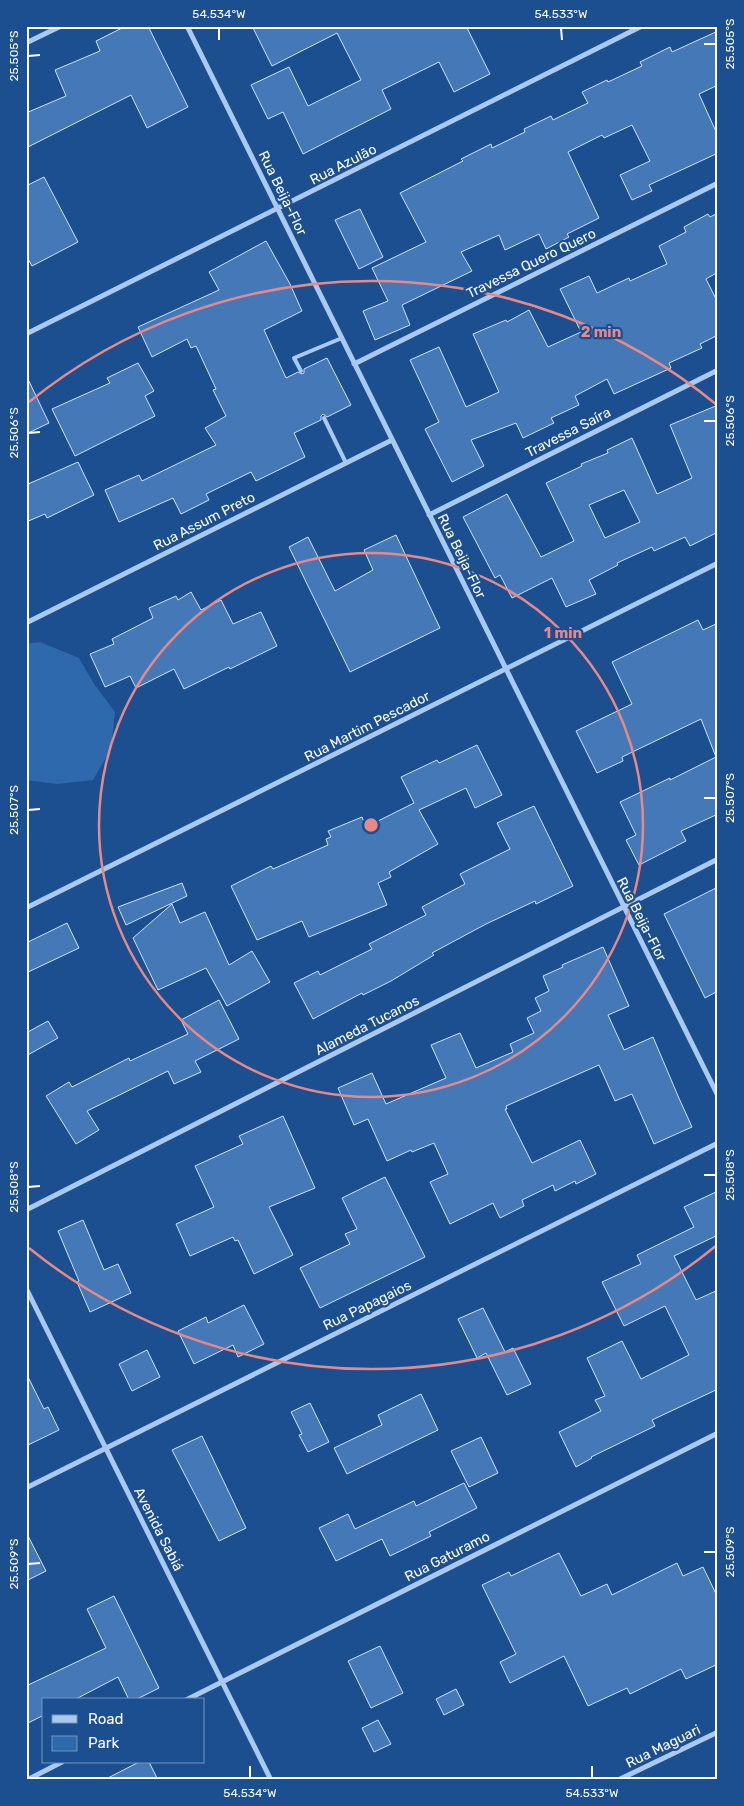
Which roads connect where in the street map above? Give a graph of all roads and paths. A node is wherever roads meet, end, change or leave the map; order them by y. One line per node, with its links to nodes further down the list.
1 (61, 26): 4 (street)
2 (187, 26): 6 (street, Rua Beija-Flor)
3 (642, 26): 6 (street, Rua Azulão)
4 (26, 44)
5 (718, 183): 9 (street, Travessa Quero Quero)
6 (278, 208): 7 (street, Rua Azulão); 8 (street, Rua Beija-Flor)
7 (26, 334)
8 (342, 338): 9 (street, Rua Beija-Flor); 11 (lane)
9 (354, 364): 13 (street, Rua Beija-Flor)
10 (718, 370): 15 (street, Travessa Saíra)
11 (300, 371)
12 (324, 418): 14 (lane)
13 (392, 440): 14 (street, Rua Assum Preto); 15 (street, Rua Beija-Flor)
14 (346, 463): 17 (street, Rua Assum Preto)
15 (429, 515): 18 (street, Rua Beija-Flor)
16 (718, 564): 18 (street, Rua Martim Pescador)
17 (26, 623)
18 (505, 669): 20 (street, Rua Martim Pescador); 21 (street, Rua Beija-Flor)
19 (718, 859): 21 (street, Alameda Tucanos)
20 (26, 908)
21 (623, 908): 22 (street, Rua Beija-Flor); 24 (street, Alameda Tucanos)
22 (718, 1096)
23 (718, 1143): 27 (street, Rua Papagaios)
24 (26, 1210)
25 (26, 1288): 27 (street, Avenida Sabiá)
26 (718, 1433): 29 (street, Rua Gaturamo)
27 (106, 1448): 28 (street, Rua Papagaios); 29 (street, Avenida Sabiá)
28 (26, 1488)
29 (222, 1681): 30 (street, Rua Gaturamo); 34 (street, Avenida Sabiá)
30 (190, 1698)
31 (718, 1732): 35 (street, Rua Maguari)
32 (58, 1764): 33 (street)
33 (27, 1780)
34 (271, 1780)
35 (618, 1780)

